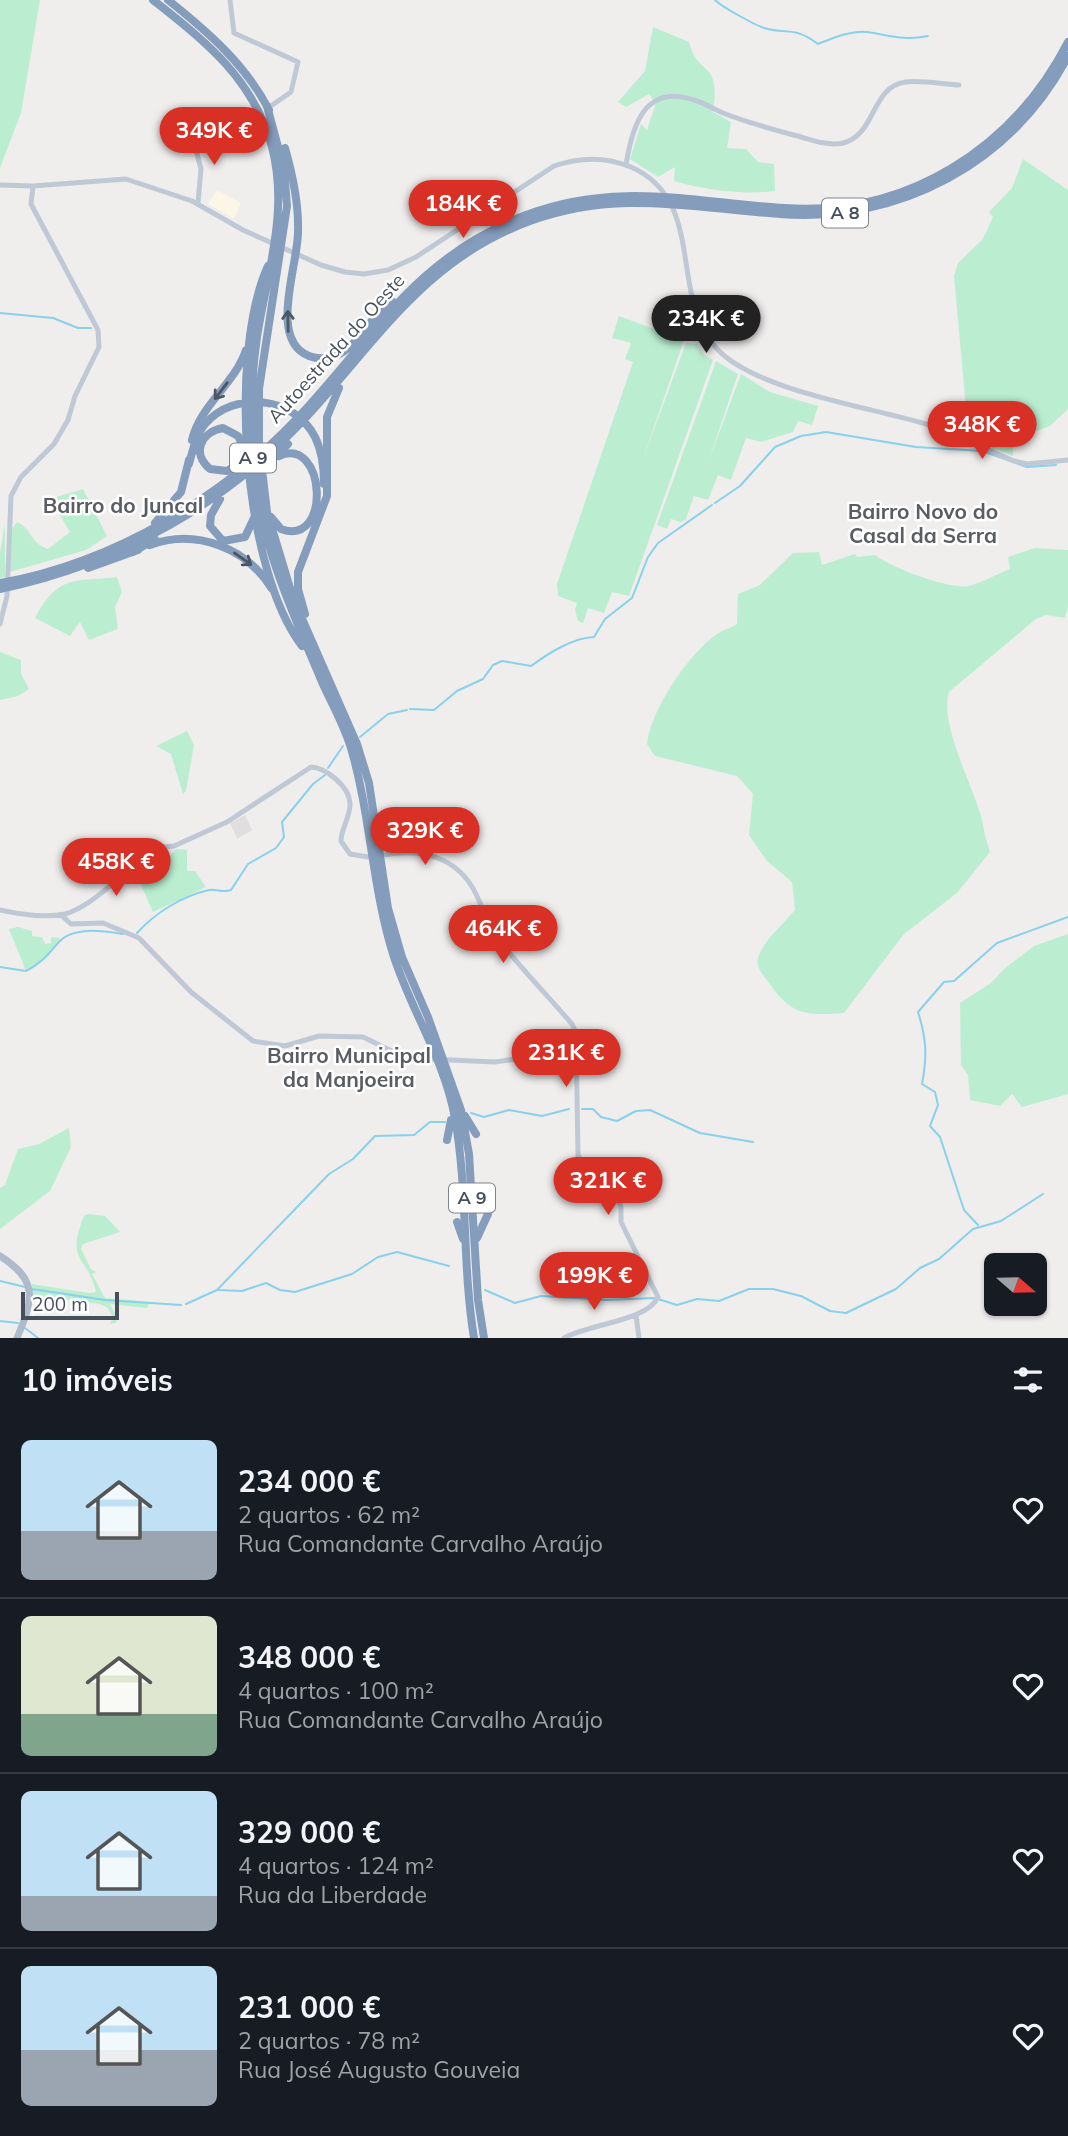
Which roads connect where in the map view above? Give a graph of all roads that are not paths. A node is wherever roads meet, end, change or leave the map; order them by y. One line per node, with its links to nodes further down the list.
1 (153, 0): 6 (highway, A 9)
2 (168, 0): 6 (highway, A 9)
3 (230, 0): 14 (street)
4 (1068, 43): 8 (highway, Autoestrada do Oeste / A 8)
5 (1068, 56): 8 (highway, Autoestrada do Oeste / A 8)
6 (249, 85): 10 (highway, A 9); 10 (highway, A 9)
7 (959, 85): 9 (street)
8 (992, 146): 13 (highway, Autoestrada do Oeste / A 8)
9 (626, 165): 14 (street); 25 (street)
10 (284, 169): 15 (highway, A 9); 19 (highway, one-way to 10); 30 (highway, A 9)
11 (0, 185): 12 (street)
12 (33, 186): 14 (street); 38 (street)
13 (654, 198): 16 (highway, Autoestrada do Oeste / A 8); 17 (highway, Autoestrada do Oeste / A 8)
14 (198, 203)
15 (275, 250): 18 (highway); 39 (highway, A 9)
16 (402, 295): 19 (highway); 21 (highway, Autoestrada do Oeste / A 8)
17 (382, 327): 20 (highway); 21 (highway, Autoestrada do Oeste / A 8)
18 (251, 330): 24 (highway); 26 (highway, one-way to 26)
19 (352, 343): 21 (highway)
20 (339, 388): 21 (highway); 29 (highway)
21 (306, 414): 22 (highway); 22 (highway)
22 (294, 426): 23 (highway, Autoestrada do Oeste); 23 (highway)
23 (272, 448): 27 (highway, Autoestrada do Oeste); 27 (highway); 30 (highway)
24 (246, 455): 27 (highway); 31 (highway)
25 (1068, 460)
26 (189, 464): 29 (highway); 32 (highway)
27 (237, 476): 28 (highway); 32 (highway, Autoestrada do Oeste); 34 (highway, Autoestrada do Oeste)
28 (220, 499): 31 (highway); 33 (highway)
29 (322, 508): 39 (highway)
30 (268, 512): 39 (highway, A 9)
31 (255, 515): 37 (highway)
32 (147, 531): 35 (highway, Autoestrada do Oeste)
33 (133, 551): 34 (highway); 37 (highway, one-way to 37)
34 (68, 572): 35 (highway, Autoestrada do Oeste)
35 (15, 583): 36 (highway, Autoestrada do Oeste)
36 (2, 586)
37 (280, 600): 39 (highway)
38 (0, 624)
39 (315, 655): 45 (highway, A 9)
40 (384, 855): 44 (street)
41 (368, 857): 43 (street)
42 (0, 910): 43 (street)
43 (61, 915): 44 (street)
44 (576, 1033): 52 (street)
45 (452, 1093): 46 (highway); 47 (highway); 51 (highway, A 9)
46 (476, 1134)
47 (447, 1140)
48 (488, 1214): 51 (highway)
49 (457, 1222): 51 (highway)
50 (0, 1256): 53 (main road)
51 (472, 1268): 54 (highway, A 9); 55 (highway, A 9)
52 (636, 1315): 56 (street); 57 (street)
53 (17, 1338)
54 (474, 1338)
55 (484, 1338)
56 (564, 1338)
57 (639, 1338)

